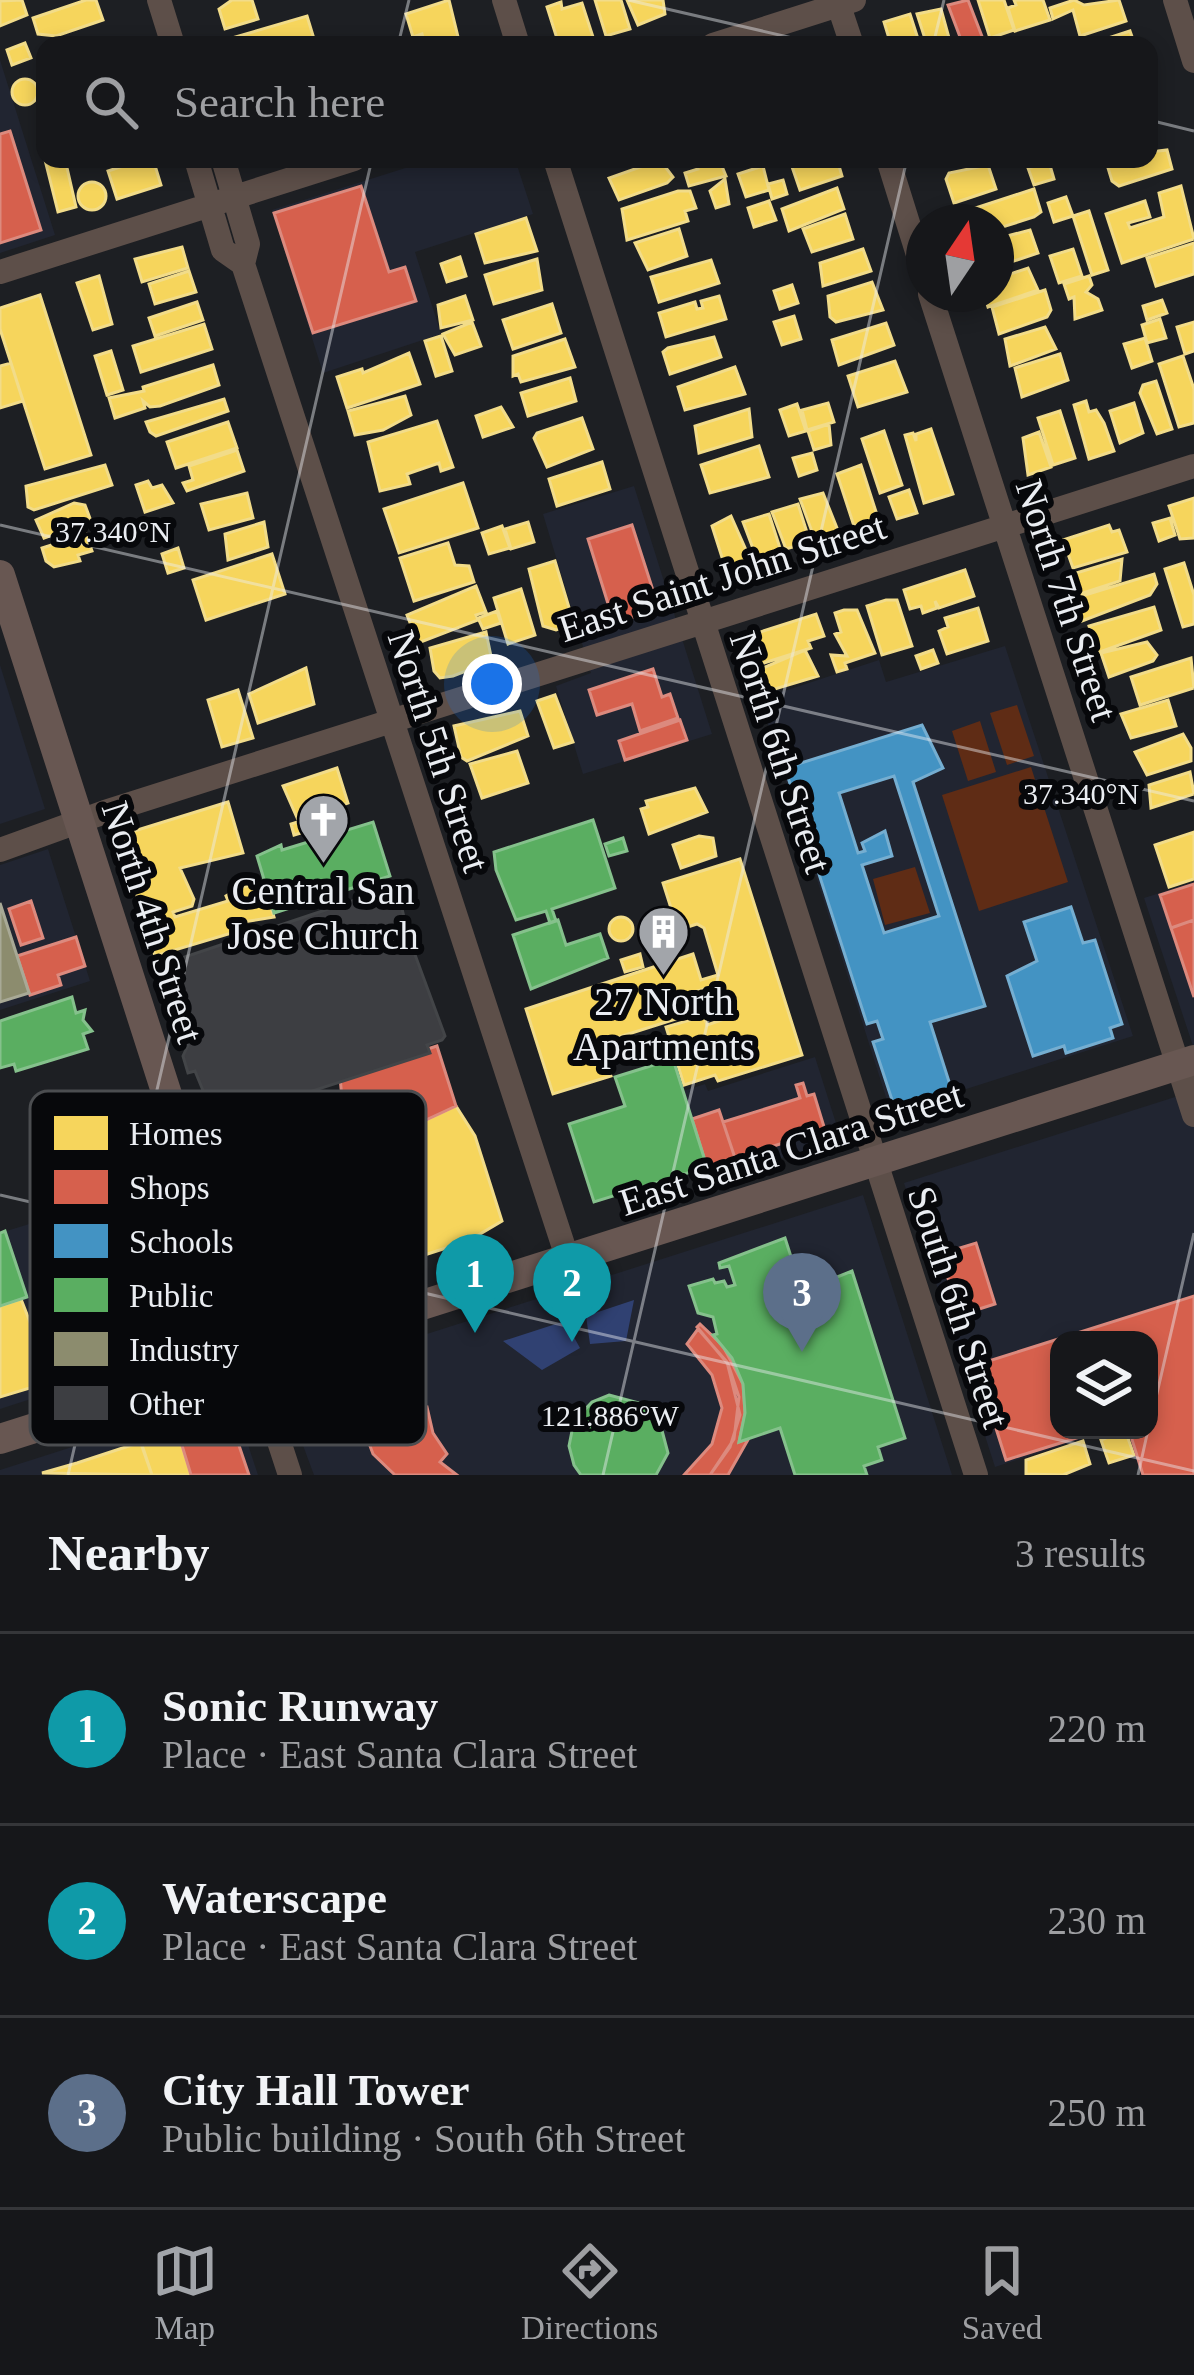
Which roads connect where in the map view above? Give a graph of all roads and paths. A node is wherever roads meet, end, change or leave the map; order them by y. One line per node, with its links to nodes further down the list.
1 (159, 0): 5 (street)
2 (504, 0): 6 (street)
3 (1174, 0): 9 (street)
4 (843, 2): 7 (street); 8 (street)
5 (170, 36)
6 (515, 36)
7 (740, 36)
8 (850, 36)
9 (1194, 61)
10 (199, 168): 16 (street, North 5th Street)
11 (226, 168): 15 (street, North 5th Street)
12 (326, 168): 15 (street)
13 (558, 168): 24 (street, North 6th Street)
14 (891, 168): 17 (street)
15 (234, 197): 16 (street); 18 (street, North 5th Street)
16 (209, 205): 18 (street, North 5th Street); 19 (street)
17 (906, 217)
18 (242, 264): 25 (street, North 5th Street)
19 (0, 272)
20 (936, 312): 22 (street, North 7th Street)
21 (1194, 466): 22 (street, East Saint John Street)
22 (1004, 526): 24 (street, East Saint John Street); 28 (street, North 7th Street)
23 (0, 574): 26 (main road, North 4th Street)
24 (700, 622): 25 (street, East Saint John Street); 31 (street, North 6th Street)
25 (392, 720): 26 (street, East Saint John Street); 32 (street, North 5th Street)
26 (80, 822): 27 (street, East Saint John Street); 29 (main road, North 4th Street)
27 (0, 850)
28 (1186, 1063): 30 (street, North 7th Street); 31 (main road, East Santa Clara Street)
29 (166, 1091)
30 (1194, 1115)
31 (874, 1162): 32 (main road, East Santa Clara Street); 38 (street, South 6th Street)
32 (568, 1260): 33 (main road, East Santa Clara Street)
33 (426, 1306)
34 (30, 1430): 35 (main road, East Santa Clara Street)
35 (0, 1439)
36 (280, 1445): 37 (street)
37 (290, 1475)
38 (976, 1475)

